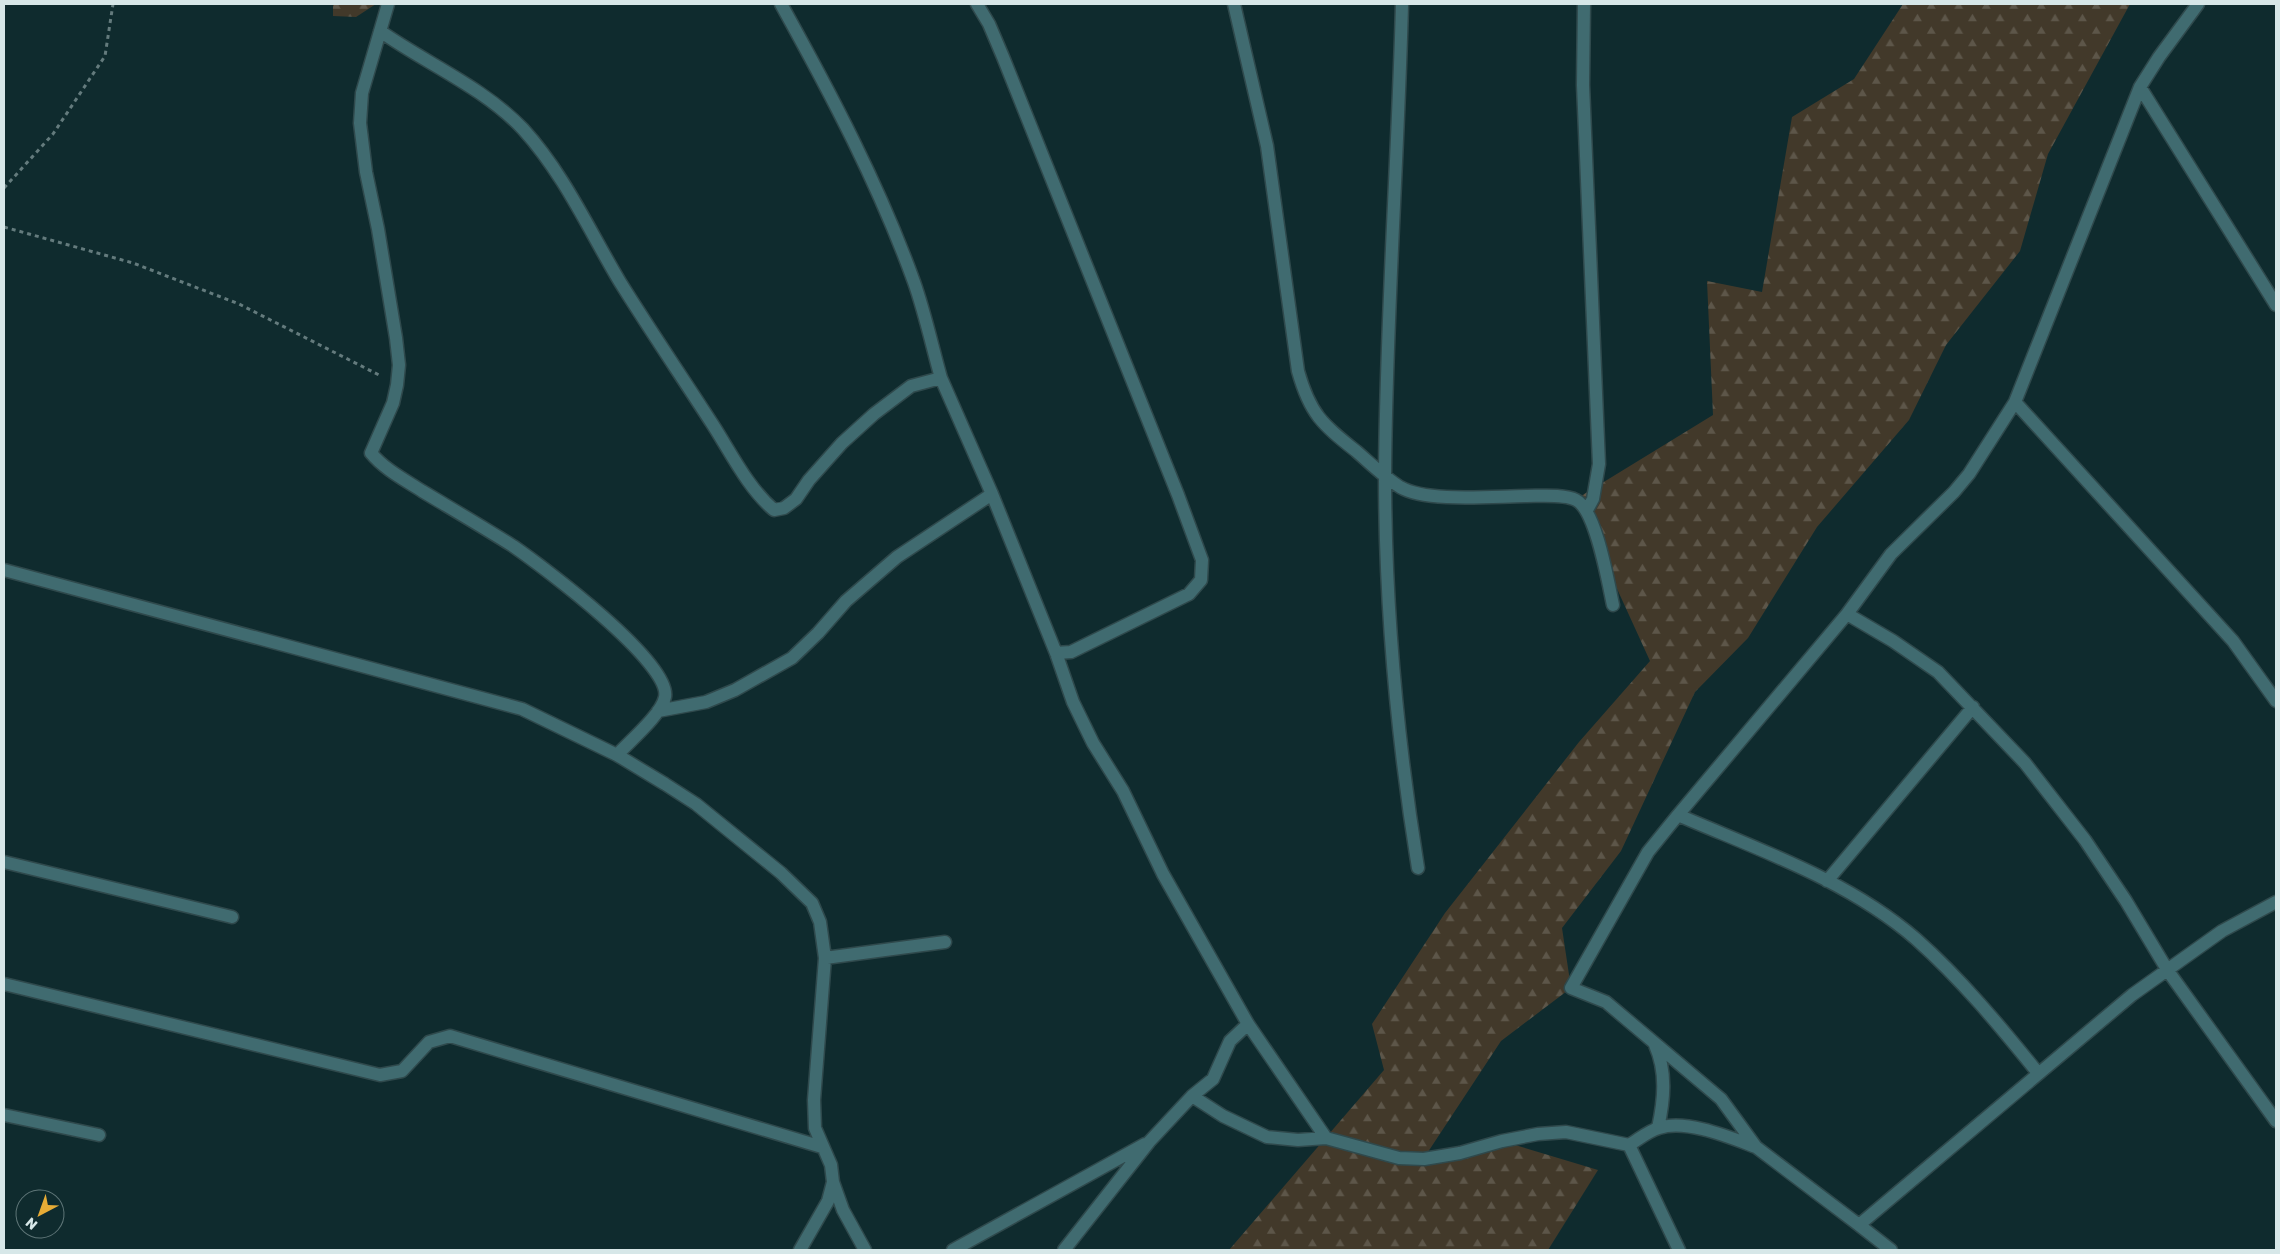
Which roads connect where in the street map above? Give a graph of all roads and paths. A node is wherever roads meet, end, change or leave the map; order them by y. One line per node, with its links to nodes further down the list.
1 (113, 4): 11 (path)
2 (388, 4): 9 (street)
3 (781, 4): 14 (street)
4 (977, 4): 23 (street)
5 (1234, 4): 17 (street)
6 (1402, 4): 17 (street)
7 (1584, 4): 19 (street)
8 (2198, 4): 10 (street)
9 (380, 31): 14 (street); 15 (street)
10 (2140, 87): 13 (street); 16 (street)
11 (4, 188)
12 (4, 227): 15 (path)
13 (2276, 306)
14 (941, 378): 18 (street)
15 (398, 385): 26 (street)
16 (2015, 402): 22 (street); 24 (street)
17 (1385, 476): 19 (street); 30 (street)
18 (992, 494): 23 (street); 26 (street)
19 (1587, 510): 21 (street)
20 (4, 570): 27 (street)
21 (1613, 605)
22 (1847, 614): 25 (street); 28 (street)
23 (1056, 652): 38 (street)
24 (2276, 701)
25 (1973, 707): 31 (street); 36 (street)
26 (658, 711): 27 (street)
27 (618, 755): 35 (street)
28 (1678, 815): 31 (street); 39 (street)
29 (4, 862): 33 (street)
30 (1418, 868)
31 (1827, 881): 40 (street)
32 (2276, 902): 36 (street)
33 (232, 917)
34 (945, 942): 35 (street)
35 (824, 958): 49 (street)
36 (2168, 971): 40 (street); 43 (street)
37 (4, 984): 49 (street)
38 (1248, 1024): 41 (street); 46 (street)
39 (1653, 1041): 44 (street); 50 (street)
40 (2038, 1073): 52 (street)
41 (1192, 1096): 46 (street); 47 (street)
42 (4, 1115): 45 (street)
43 (2276, 1120)
44 (1658, 1128): 48 (street); 50 (street)
45 (99, 1135)
46 (1326, 1138): 48 (street)
47 (1149, 1142): 55 (street); 56 (street)
48 (1629, 1145): 57 (street)
49 (822, 1147): 51 (street)
50 (1756, 1147): 52 (street)
51 (833, 1182): 53 (street); 54 (street)
52 (1859, 1225): 58 (street)
53 (800, 1250)
54 (865, 1250)
55 (953, 1250)
56 (1064, 1250)
57 (1679, 1250)
58 (1892, 1250)

